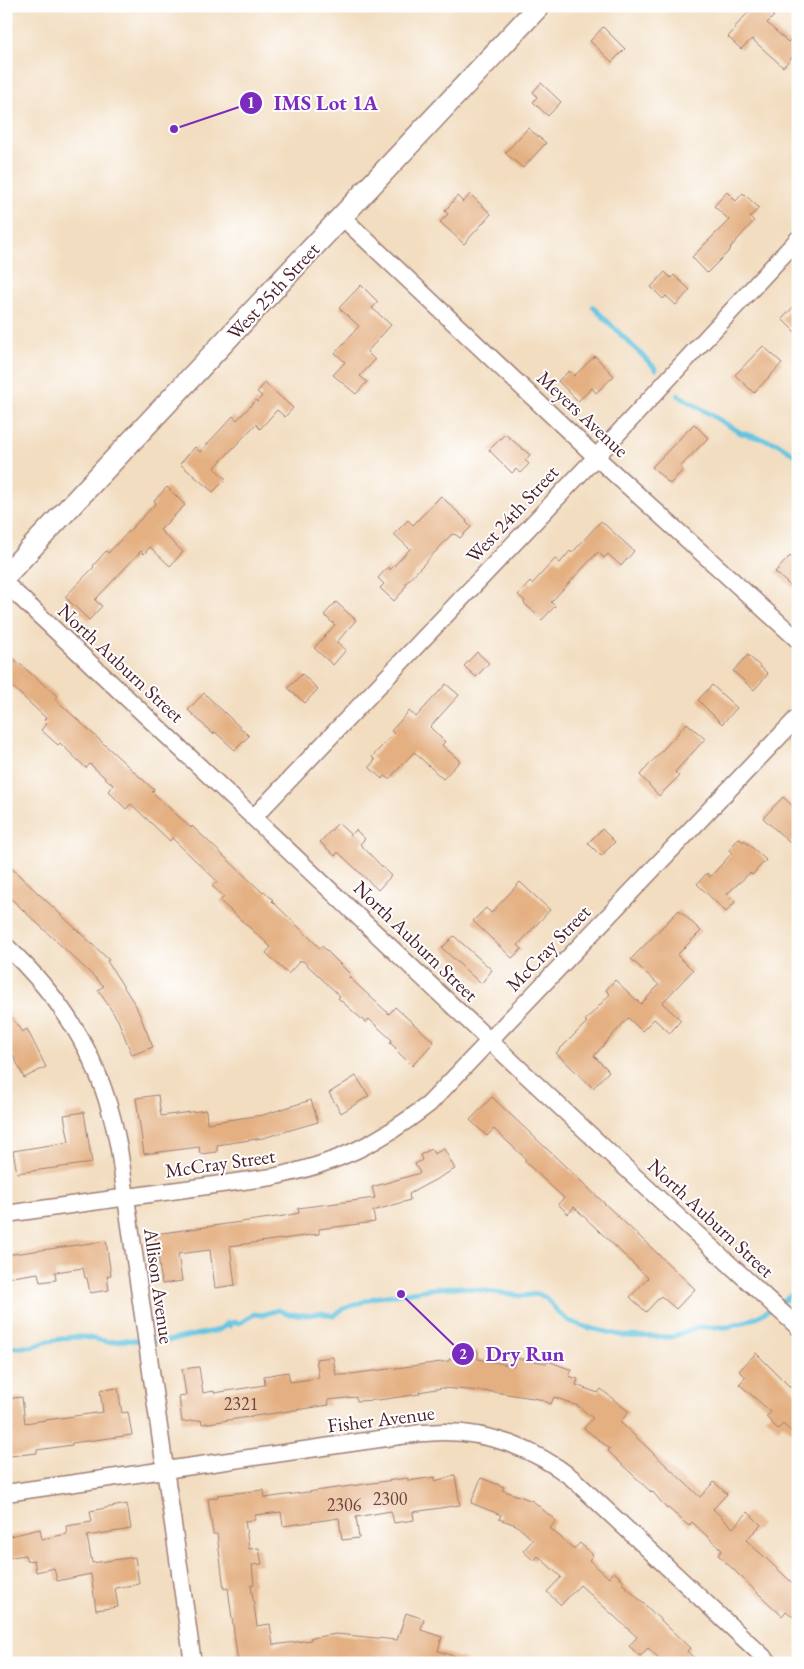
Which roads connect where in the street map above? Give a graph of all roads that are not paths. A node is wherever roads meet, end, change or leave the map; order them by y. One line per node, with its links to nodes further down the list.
1 (539, 6): 2 (main road, West 25th Street)
2 (342, 217): 4 (street, Meyers Avenue); 5 (main road, West 25th Street)
3 (798, 239): 4 (street, West 24th Street)
4 (596, 457): 7 (street, Meyers Avenue); 9 (street, West 24th Street)
5 (6, 575)
6 (6, 584): 9 (street, North Auburn Street)
7 (798, 640)
8 (798, 717): 11 (street, McCray Street)
9 (254, 817): 11 (street, North Auburn Street)
10 (6, 946): 12 (street, Allison Avenue)
11 (489, 1041): 12 (street, McCray Street); 14 (street, North Auburn Street)
12 (126, 1198): 13 (street, McCray Street); 15 (street, Allison Avenue)
13 (6, 1214)
14 (796, 1325)
15 (165, 1470): 16 (street, Fisher Avenue); 17 (street, Allison Avenue); 18 (street, Fisher Avenue)
16 (6, 1493)
17 (192, 1663)
18 (770, 1663)

